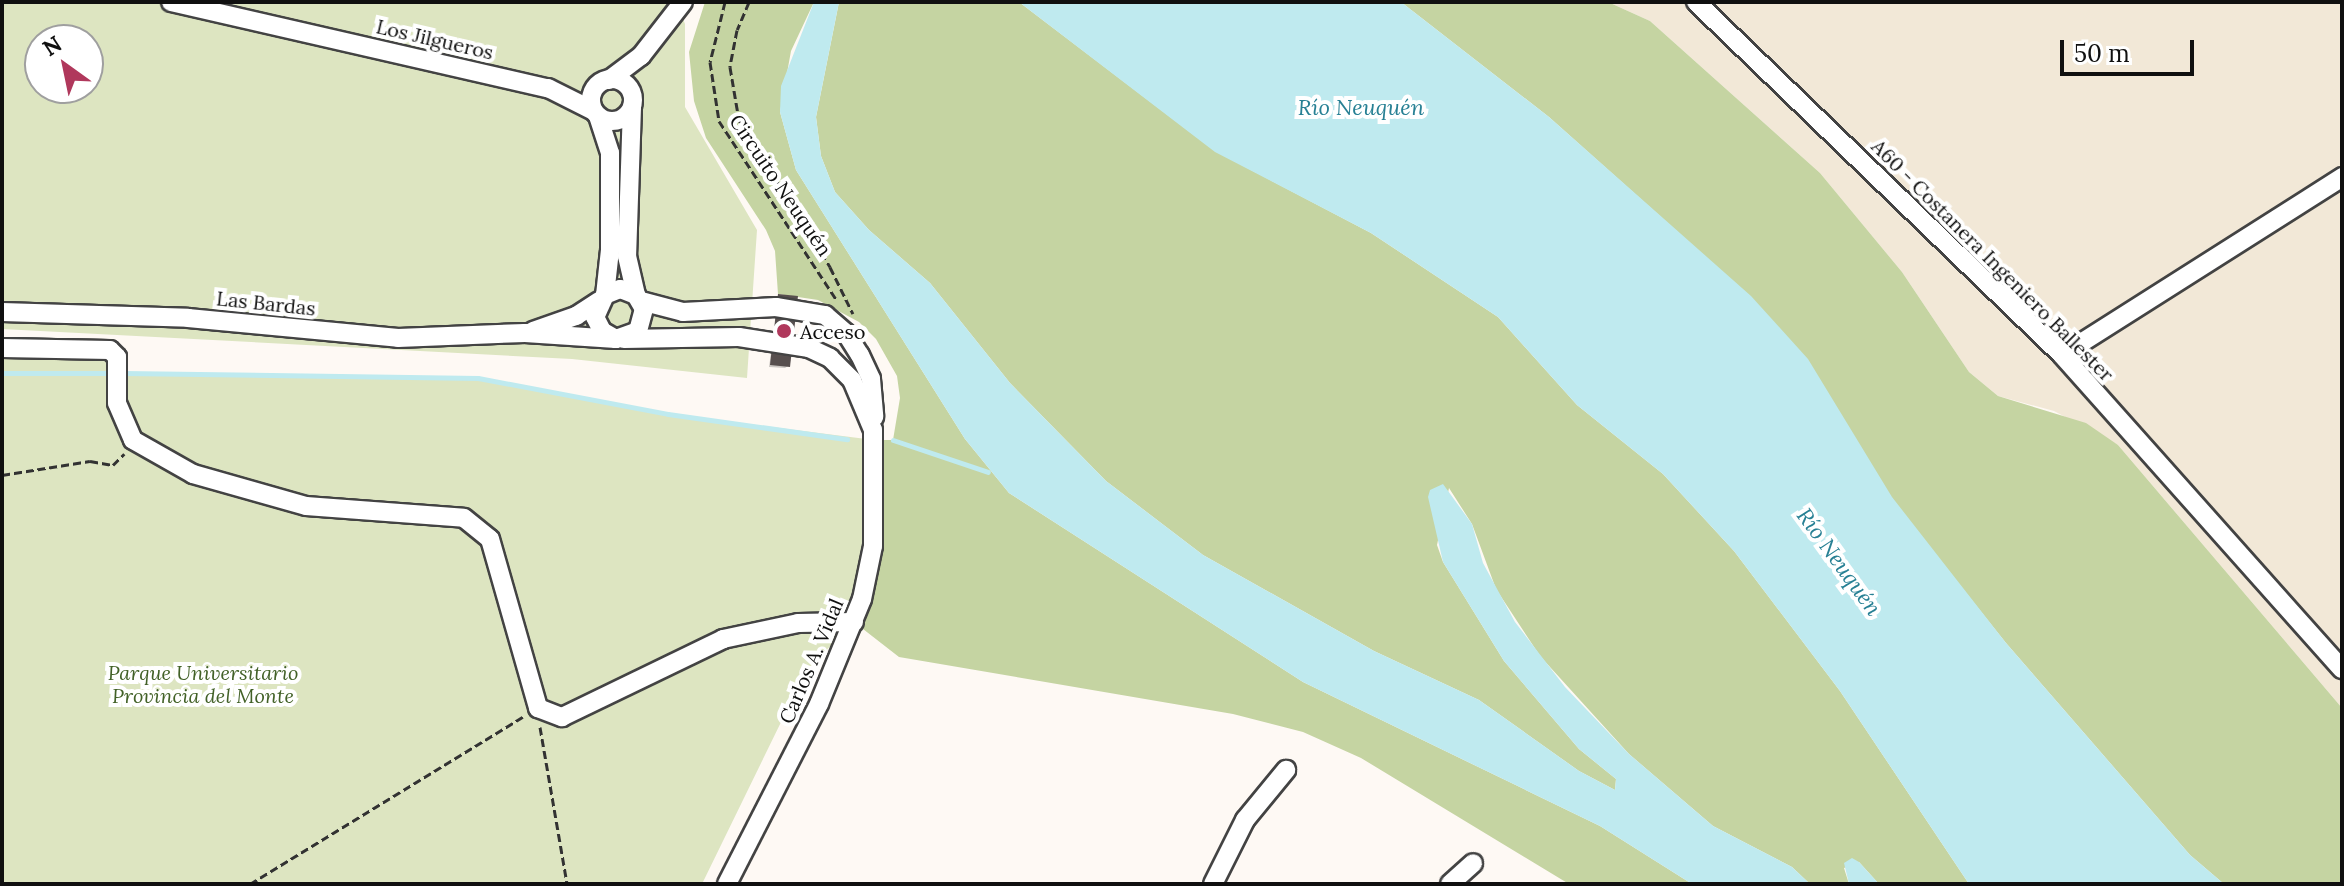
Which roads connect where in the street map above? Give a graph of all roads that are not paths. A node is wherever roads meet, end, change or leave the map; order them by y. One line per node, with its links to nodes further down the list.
1 (171, 2): 6 (street, Los Jilgueros)
2 (683, 2): 4 (street)
3 (1696, 2): 16 (street, A60 - Costanera Ingeniero Ballester)
4 (660, 34): 5 (street); 7 (street)
5 (605, 81): 6 (street, Los Jilgueros); 7 (street); 8 (street)
6 (548, 88): 8 (street, Los Jilgueros)
7 (632, 101): 8 (street); 11 (street)
8 (596, 114): 10 (street)
9 (2342, 177): 16 (street)
10 (602, 298): 11 (street, Las Bardas); 13 (street, Las Bardas); 14 (street)
11 (639, 298): 14 (street); 17 (street, Carlos A. Vidal)
12 (2, 312): 13 (street, Las Bardas)
13 (525, 333): 14 (street, Las Bardas)
14 (620, 339): 17 (street, Las Bardas)
15 (2, 348): 18 (street)
16 (2062, 355): 19 (street, A60 - Costanera Ingeniero Ballester)
17 (874, 440): 18 (street, Carlos A. Vidal)
18 (854, 622): 22 (street, Carlos A. Vidal)
19 (2342, 669)
20 (1286, 770): 23 (street)
21 (1473, 863): 24 (street)
22 (727, 884)
23 (1213, 884)
24 (1450, 884)

